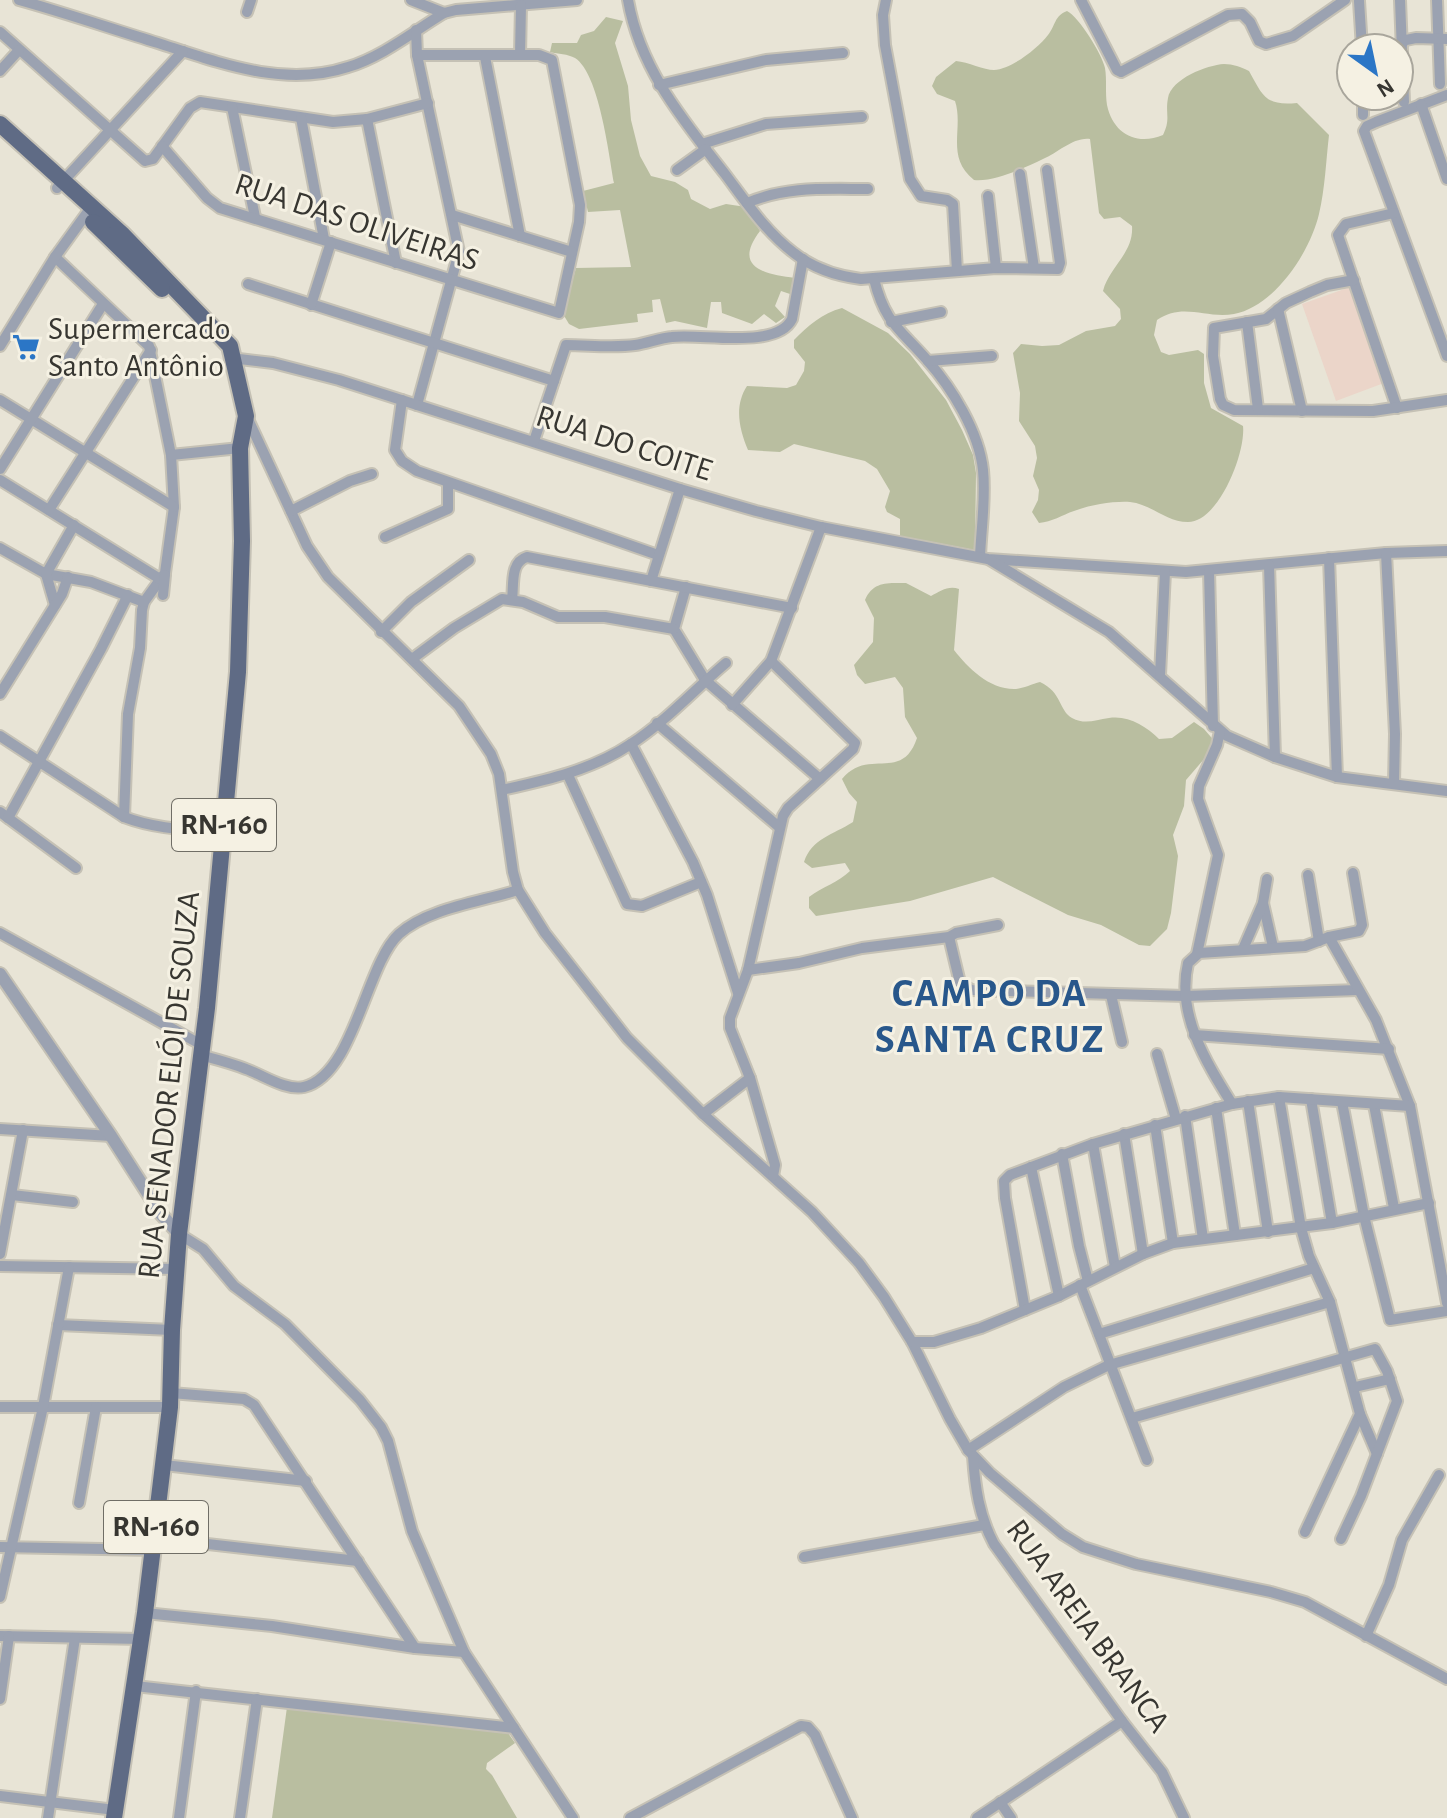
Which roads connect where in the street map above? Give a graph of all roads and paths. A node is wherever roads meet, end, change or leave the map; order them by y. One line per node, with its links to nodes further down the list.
1 (19, 0): 22 (street)
2 (251, 0): 13 (street)
3 (411, 0): 14 (street)
4 (577, 0): 12 (street)
5 (628, 0): 29 (street)
6 (886, 0): 62 (street)
7 (1081, 0): 8 (street)
8 (1345, 0)
9 (1400, 0): 18 (street)
10 (1437, 0): 20 (street)
11 (1359, 1): 17 (street)
12 (521, 5): 14 (street); 25 (street)
13 (247, 12)
14 (444, 13): 15 (street)
15 (416, 30): 22 (street); 24 (street)
16 (0, 32): 21 (street)
17 (1362, 32)
18 (1400, 32)
19 (1415, 38): 20 (street)
20 (1443, 38): 28 (street)
21 (19, 50): 27 (street); 38 (street)
22 (183, 51): 38 (street)
23 (843, 53): 29 (street)
24 (417, 55): 26 (street); 31 (street)
25 (520, 55): 26 (street); 56 (street)
26 (485, 57): 54 (street)
27 (0, 71)
28 (1440, 84)
29 (659, 85): 41 (street)
30 (1447, 95): 32 (street)
31 (428, 103): 36 (street); 52 (street)
32 (1421, 104): 45 (street); 51 (street)
33 (232, 107): 35 (street); 40 (street); 53 (street)
34 (862, 117): 41 (street)
35 (301, 118): 36 (street); 55 (street)
36 (367, 119): 59 (street)
37 (0, 124): 46 (main road, RUA SENADOR ELÓI DE SOUZA / RN-160)
38 (110, 130): 40 (street); 46 (street)
39 (0, 133): 46 (main road, RUA SENADOR ELÓI DE SOUZA / RN-160)
40 (162, 146): 53 (street, RUA DAS OLIVEIRAS)
41 (704, 147): 42 (street); 49 (street)
42 (677, 170)
43 (1047, 170): 61 (street)
44 (1020, 174): 61 (street)
45 (1447, 179)
46 (61, 185): 50 (main road, RUA SENADOR ELÓI DE SOUZA / RN-160)
47 (868, 189): 49 (street)
48 (988, 196): 60 (street)
49 (747, 203): 58 (street)
50 (88, 210): 57 (street); 78 (main road, RUA SENADOR ELÓI DE SOUZA / RN-160)
51 (1394, 213): 65 (street); 77 (street)
52 (452, 215): 54 (street); 64 (street)
53 (255, 217): 55 (street, RUA DAS OLIVEIRAS)
54 (520, 236): 56 (street)
55 (328, 240): 59 (street, RUA DAS OLIVEIRAS); 68 (street)
56 (572, 252): 64 (street, RUA DAS OLIVEIRAS)
57 (55, 257): 67 (street); 74 (street)
58 (803, 259): 63 (street); 80 (street)
59 (396, 263): 64 (street, RUA DAS OLIVEIRAS)
60 (996, 268): 61 (street); 62 (street)
61 (1034, 268)
62 (957, 271): 63 (street)
63 (874, 279): 71 (street)
64 (452, 280): 73 (street)
65 (1354, 280): 69 (street); 85 (street)
66 (248, 284): 68 (street)
67 (103, 304): 75 (street); 89 (street)
68 (311, 305): 73 (street)
69 (1278, 309): 72 (street); 87 (street)
70 (941, 312): 71 (street)
71 (891, 322): 79 (street)
72 (1247, 322): 86 (street); 86 (street)
73 (434, 343): 80 (street); 84 (street)
74 (0, 346)
75 (151, 350): 92 (street); 93 (street)
76 (992, 356): 79 (street)
77 (1447, 356)
78 (231, 358): 82 (street, RUA DO COITE); 88 (main road, RUA SENADOR ELÓI DE SOUZA / RN-160)
79 (928, 361): 109 (street)
80 (554, 381): 90 (street)
81 (0, 400): 89 (street)
82 (402, 400): 84 (street, RUA DO COITE); 97 (street)
83 (1447, 400): 85 (street)
84 (417, 405): 90 (street, RUA DO COITE)
85 (1397, 408): 87 (street)
86 (1258, 409): 87 (street)
87 (1302, 411)
88 (246, 416): 91 (main road, RUA SENADOR ELÓI DE SOUZA / RN-160); 101 (street)
89 (31, 419): 92 (street); 94 (street)
90 (534, 441): 98 (street, RUA DO COITE)
91 (240, 448): 93 (street); 150 (main road, RUA SENADOR ELÓI DE SOUZA / RN-160)
92 (86, 453): 99 (street); 100 (street)
93 (171, 455): 99 (street)
94 (0, 469)
95 (372, 474): 101 (street)
96 (0, 480): 100 (street)
97 (448, 483): 104 (street); 108 (street)
98 (680, 489): 103 (street, RUA DO COITE); 108 (street)
99 (174, 507): 116 (street)
100 (49, 510): 102 (street)
101 (291, 511): 127 (street)
102 (74, 525): 115 (street); 116 (street)
103 (821, 527): 109 (street, RUA DO COITE); 125 (street)
104 (385, 537)
105 (0, 548): 115 (street)
106 (1447, 551): 107 (street)
107 (1386, 553): 110 (street); 144 (street)
108 (658, 555): 118 (street)
109 (984, 558): 114 (street); 131 (street)
110 (1329, 558): 112 (street); 142 (street)
111 (469, 560): 127 (street)
112 (1269, 565): 113 (street); 139 (street)
113 (1209, 571): 114 (street); 136 (street)
114 (1165, 572): 131 (street)
115 (46, 574): 117 (street); 124 (street)
116 (163, 576): 121 (street); 123 (street)
117 (68, 577): 120 (street); 124 (street)
118 (651, 581): 119 (street); 122 (street)
119 (686, 587): 125 (street); 126 (street)
120 (128, 595): 123 (street); 140 (street)
121 (163, 595)
122 (512, 600): 126 (street); 128 (street)
123 (144, 602): 148 (street)
124 (55, 605): 133 (street)
125 (792, 608): 129 (street)
126 (674, 629): 132 (street)
127 (381, 632): 128 (street)
128 (412, 659): 145 (street)
129 (771, 661): 134 (street); 143 (street)
130 (726, 663): 132 (street)
131 (1160, 675): 136 (street)
132 (705, 680): 134 (street); 135 (street)
133 (0, 694)
134 (732, 705): 143 (street)
135 (657, 723): 138 (street); 149 (street)
136 (1216, 728): 139 (street); 164 (street)
137 (0, 736): 140 (street)
138 (631, 744): 141 (street); 155 (street)
139 (1275, 757): 142 (street)
140 (38, 761): 147 (street); 148 (street)
141 (568, 775): 145 (street); 155 (street)
142 (1337, 777): 144 (street)
143 (820, 779): 149 (street)
144 (1394, 783): 146 (street)
145 (502, 790): 156 (street)
146 (1447, 791)
147 (4, 815): 151 (street)
148 (124, 817): 150 (street)
149 (779, 827): 165 (street)
150 (223, 833): 174 (main road, RUA SENADOR ELÓI DE SOUZA / RN-160)
151 (76, 868)
152 (1353, 873): 161 (street)
153 (1308, 875): 161 (street)
154 (1267, 879): 157 (street)
155 (701, 882): 169 (street)
156 (518, 890): 174 (street); 186 (street)
157 (1263, 903): 162 (street); 163 (street)
158 (998, 925): 160 (street)
159 (0, 933): 174 (street)
160 (949, 937): 165 (street); 170 (street)
161 (1324, 939): 162 (street); 168 (street)
162 (1273, 947): 163 (street)
163 (1243, 949): 164 (street)
164 (1197, 954): 171 (street)
165 (748, 970): 169 (street)
166 (0, 974): 167 (street)
167 (5, 989): 193 (street)
168 (1358, 990): 171 (street); 175 (street)
169 (738, 993): 177 (street)
170 (1111, 995): 171 (street); 173 (street)
171 (1186, 996): 172 (street)
172 (1194, 1035): 175 (street); 182 (street)
173 (1122, 1042)
174 (200, 1049): 208 (main road, RUA SENADOR ELÓI DE SOUZA / RN-160)
175 (1389, 1049): 184 (street)
176 (1157, 1054): 188 (street)
177 (750, 1078): 186 (street); 197 (street)
178 (1279, 1097): 179 (street); 180 (street); 205 (street)
179 (1311, 1099): 181 (street); 204 (street)
180 (1248, 1101): 182 (street); 207 (street)
181 (1342, 1102): 183 (street); 203 (street)
182 (1232, 1104): 185 (street)
183 (1374, 1105): 184 (street); 201 (street)
184 (1410, 1106): 200 (street)
185 (1216, 1108): 188 (street); 209 (street)
186 (703, 1114): 197 (street)
187 (0, 1117): 190 (street)
188 (1180, 1118): 189 (street); 211 (street)
189 (1155, 1125): 192 (street); 212 (street)
190 (1, 1129): 191 (street)
191 (23, 1130): 193 (street); 198 (street)
192 (1124, 1134): 194 (street); 214 (street)
193 (111, 1136): 208 (street)
194 (1093, 1144): 195 (street); 217 (street)
195 (1062, 1154): 196 (street); 220 (street)
196 (1031, 1167): 221 (street); 224 (street)
197 (773, 1176): 229 (street)
198 (12, 1195): 199 (street); 202 (street)
199 (73, 1202)
200 (1429, 1203): 201 (street); 210 (street)
201 (1394, 1208): 203 (street)
202 (3, 1215): 213 (street)
203 (1364, 1216): 204 (street); 225 (street)
204 (1332, 1223): 205 (street)
205 (1301, 1228): 207 (street); 218 (street)
206 (1447, 1231): 210 (street)
207 (1268, 1232): 209 (street)
208 (179, 1234): 219 (main road, RUA SENADOR ELÓI DE SOUZA / RN-160); 261 (street)
209 (1235, 1235): 211 (street)
210 (1434, 1235): 223 (street)
211 (1203, 1239): 212 (street)
212 (1173, 1243): 214 (street)
213 (0, 1254)
214 (1143, 1254): 217 (street)
215 (0, 1266): 216 (street)
216 (69, 1267): 219 (street); 226 (street)
217 (1115, 1267): 220 (street)
218 (1314, 1268): 222 (street); 228 (street)
219 (177, 1269): 227 (main road, RUA SENADOR ELÓI DE SOUZA / RN-160)
220 (1084, 1283): 221 (street); 228 (street)
221 (1059, 1296): 224 (street)
222 (1330, 1302): 230 (street); 231 (street)
223 (1447, 1303)
224 (1025, 1310): 229 (street)
225 (1447, 1311)
226 (58, 1325): 227 (street); 236 (street)
227 (172, 1330): 234 (main road, RUA SENADOR ELÓI DE SOUZA / RN-160)
228 (1099, 1334): 231 (street)
229 (912, 1342): 240 (street)
230 (1346, 1359): 232 (street); 233 (street); 239 (street)
231 (1109, 1365): 239 (street); 240 (street)
232 (1390, 1379): 233 (street); 241 (street)
233 (1355, 1387): 238 (street)
234 (170, 1400): 237 (street); 243 (main road, RUA SENADOR ELÓI DE SOUZA / RN-160); 245 (street)
235 (0, 1407): 236 (street)
236 (43, 1407): 237 (street); 251 (street)
237 (96, 1407): 246 (street)
238 (1360, 1414): 241 (street); 248 (street)
239 (1132, 1418): 242 (street)
240 (970, 1453): 247 (street, RUA AREIA BRANCA); 257 (street)
241 (1377, 1454): 249 (street)
242 (1147, 1460)
243 (164, 1465): 245 (street); 250 (main road, RUA SENADOR ELÓI DE SOUZA / RN-160)
244 (1439, 1475): 257 (street)
245 (306, 1481): 253 (street)
246 (79, 1503)
247 (984, 1525): 252 (street); 267 (street, RUA AREIA BRANCA)
248 (1305, 1532)
249 (1341, 1539)
250 (154, 1544): 251 (street); 253 (street); 255 (main road, RUA SENADOR ELÓI DE SOUZA / RN-160)
251 (6, 1547): 254 (street)
252 (804, 1557)
253 (358, 1561): 260 (street)
254 (0, 1597)
255 (145, 1613): 259 (main road, RUA SENADOR ELÓI DE SOUZA / RN-160); 260 (street)
256 (5, 1636): 258 (street); 265 (street)
257 (1366, 1636): 262 (street)
258 (75, 1638): 259 (street); 271 (street)
259 (141, 1639): 263 (main road, RUA SENADOR ELÓI DE SOUZA / RN-160)
260 (415, 1648): 261 (street)
261 (464, 1652): 268 (street)
262 (1447, 1679)
263 (135, 1686): 264 (street); 272 (main road, RUA SENADOR ELÓI DE SOUZA / RN-160)
264 (196, 1691): 266 (street); 274 (street)
265 (0, 1699)
266 (257, 1699): 268 (street); 275 (street)
267 (1122, 1721): 270 (street); 281 (street, RUA AREIA BRANCA)
268 (514, 1728): 276 (street)
269 (0, 1796): 271 (street)
270 (1000, 1802): 279 (street); 280 (street)
271 (50, 1803): 272 (street); 273 (street)
272 (114, 1814)
273 (48, 1818)
274 (179, 1818)
275 (240, 1818)
276 (573, 1818)
277 (630, 1818): 278 (street)
278 (852, 1818)
279 (977, 1818)
280 (1011, 1818)
281 (1184, 1818)

